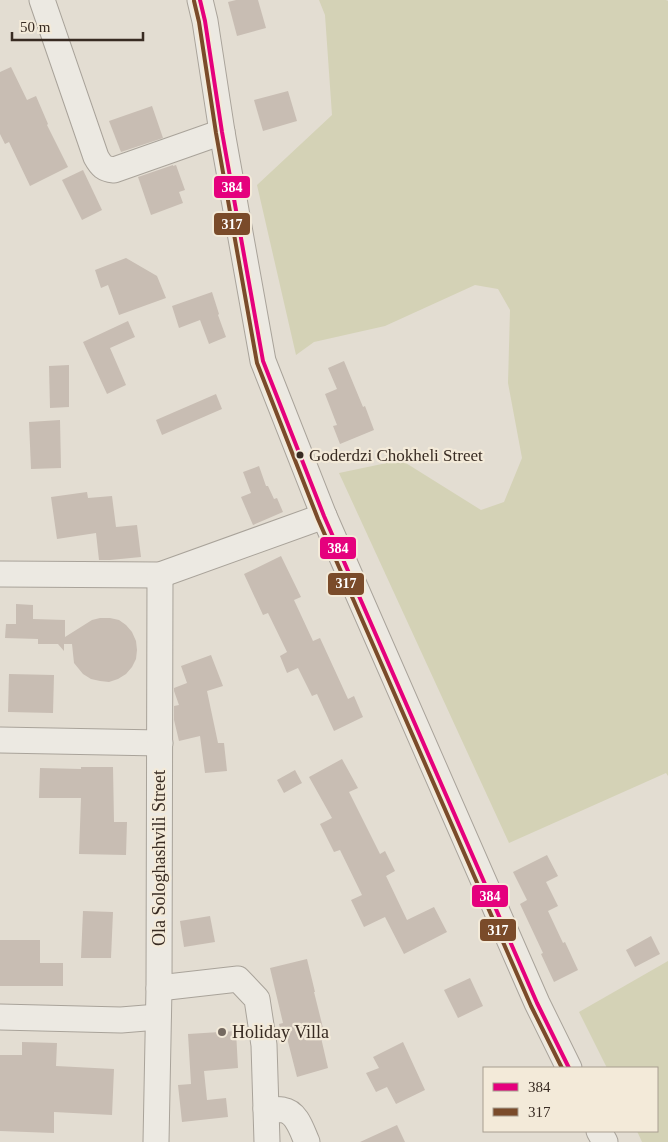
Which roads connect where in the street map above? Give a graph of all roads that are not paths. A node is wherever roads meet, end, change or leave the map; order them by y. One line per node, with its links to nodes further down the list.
1 (42, 0): 3 (street)
2 (200, 0): 3 (street)
3 (222, 132): 4 (street)
4 (324, 516): 6 (street); 12 (street)
5 (0, 574): 6 (street)
6 (160, 575): 8 (street, Ola Sologhashvili Street)
7 (0, 740): 8 (street)
8 (160, 743): 9 (street, Ola Sologhashvili Street)
9 (158, 988): 11 (street, Ola Sologhashvili Street); 13 (street)
10 (0, 1017): 11 (street)
11 (158, 1017): 14 (street, Ola Sologhashvili Street)
12 (569, 1067)
13 (266, 1110): 15 (street); 16 (street)
14 (156, 1142)
15 (267, 1142)
16 (307, 1142)

